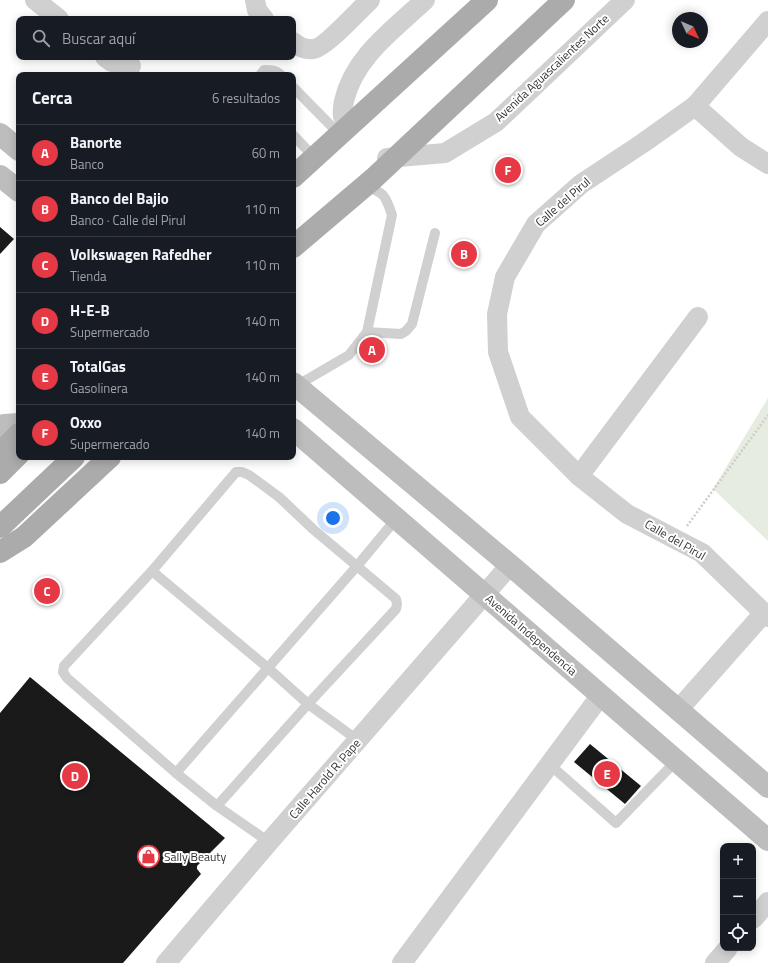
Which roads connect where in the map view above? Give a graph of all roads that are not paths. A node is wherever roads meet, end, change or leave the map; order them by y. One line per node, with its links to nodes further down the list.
1 (35, 0): 10 (street)
2 (255, 0): 11 (street)
3 (370, 0): 13 (street)
4 (425, 0): 20 (street)
5 (479, 0): 29 (main road)
6 (487, 0): 20 (main road)
7 (554, 0): 25 (main road)
8 (564, 0): 33 (main road)
9 (625, 0): 25 (street, Avenida Aguascalientes Norte)
10 (55, 16)
11 (262, 16)
12 (768, 21): 19 (street, Calle del Pirul)
13 (296, 44)
14 (109, 60): 15 (street)
15 (131, 66)
16 (262, 72): 17 (lane)
17 (278, 72)
18 (296, 90): 20 (lane)
19 (695, 106): 26 (street); 51 (street, Calle del Pirul)
20 (344, 131): 24 (main road)
21 (0, 134): 23 (main road)
22 (296, 138): 24 (lane)
23 (16, 147)
24 (314, 157): 27 (main road)
25 (387, 158): 30 (main road)
26 (768, 164)
27 (296, 174)
28 (0, 176): 31 (main road)
29 (296, 177)
30 (361, 184): 34 (main road); 36 (lane)
31 (16, 189)
32 (435, 233): 36 (lane)
33 (296, 246)
34 (296, 246)
35 (698, 317): 51 (street)
36 (367, 332): 37 (lane)
37 (296, 383)
38 (296, 385): 58 (main road)
39 (16, 424): 40 (main road)
40 (0, 428)
41 (296, 432): 53 (main road, Avenida Independencia)
42 (16, 437): 44 (main road)
43 (16, 441): 45 (main road)
44 (0, 453)
45 (0, 456)
46 (16, 457): 50 (main road)
47 (50, 460): 52 (main road)
48 (71, 460): 54 (main road)
49 (107, 460): 55 (main road)
50 (0, 473)
51 (579, 476): 62 (street, Calle del Pirul)
52 (0, 508)
53 (396, 518): 59 (lane); 61 (main road, Avenida Independencia)
54 (0, 527)
55 (24, 537): 56 (main road); 57 (main road)
56 (0, 552)
57 (0, 560)
58 (510, 565): 61 (street, Calle Harold R. Pape); 66 (main road)
59 (357, 566): 60 (lane); 63 (lane); 65 (lane)
60 (152, 571): 63 (lane); 70 (lane)
61 (485, 595): 64 (main road, Avenida Independencia); 67 (street, Calle Harold R. Pape)
62 (767, 618): 66 (street, Calle del Pirul)
63 (268, 668): 65 (lane); 70 (lane)
64 (601, 695): 68 (main road, Avenida Independencia); 69 (street)
65 (308, 704): 67 (lane); 72 (lane)
66 (682, 713): 71 (main road)
67 (359, 741): 74 (street, Calle Harold R. Pape)
68 (676, 761): 69 (lane); 73 (main road, Avenida Independencia)
69 (549, 764): 79 (street)
70 (176, 773): 72 (lane)
71 (768, 787)
72 (217, 806): 74 (lane)
73 (768, 840)
74 (269, 842): 78 (street, Calle Harold R. Pape)
75 (768, 902): 76 (street)
76 (756, 916)
77 (725, 951): 80 (street)
78 (166, 963)
79 (402, 963)
80 (715, 963)

